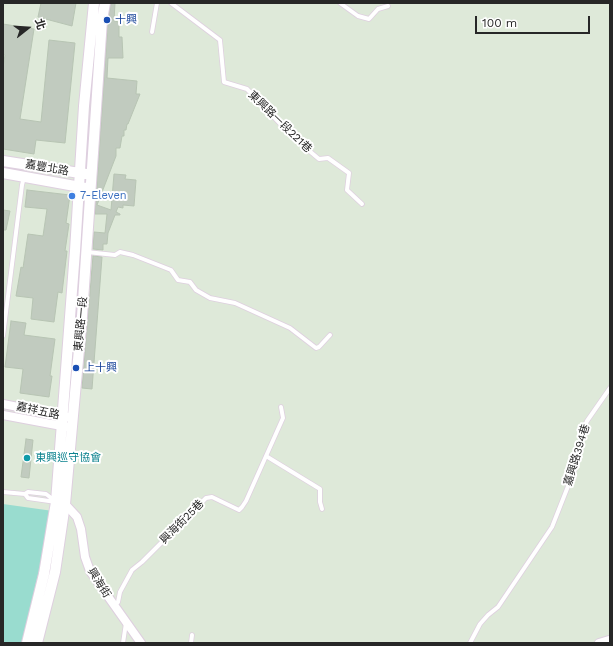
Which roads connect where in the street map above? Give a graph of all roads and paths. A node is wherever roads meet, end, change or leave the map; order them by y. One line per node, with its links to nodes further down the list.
1 (94, 3): 10 (street, 東興路一段)
2 (105, 3): 11 (street, 東興路一段)
3 (157, 3): 7 (lane)
4 (171, 3): 15 (lane, 東興路一段221巷)
5 (340, 3): 6 (lane)
6 (388, 6)
7 (152, 32)
8 (3, 160): 10 (street, 嘉豐北路)
9 (3, 173): 12 (street, 嘉豐北路)
10 (80, 174): 11 (street, 嘉豐北路); 13 (street, 東興路一段)
11 (92, 175): 14 (street, 東興路一段)
12 (24, 177): 13 (street, 嘉豐北路); 18 (lane)
13 (79, 188): 14 (street, 嘉豐北路); 23 (street, 東興路一段)
14 (90, 188): 16 (street, 東興路一段)
15 (362, 204)
16 (87, 252): 17 (lane); 23 (street, 東興路一段)
17 (330, 335)
18 (3, 336)
19 (610, 388): 38 (lane, 嘉興路394巷)
20 (3, 404): 23 (street, 嘉祥五路)
21 (281, 407): 24 (lane, 興海街25巷)
22 (3, 415): 23 (street, 嘉祥五路)
23 (68, 422): 27 (street, 東興路一段)
24 (266, 456): 28 (lane); 29 (lane, 興海街25巷)
25 (3, 492): 26 (lane)
26 (25, 494): 27 (lane); 27 (lane)
27 (61, 503): 29 (street, 興海街); 33 (street, 東興路一段); 34 (street, 東興路一段)
28 (322, 509)
29 (114, 606): 30 (street, 興海街)
30 (126, 622): 35 (lane); 36 (street, 興海街)
31 (192, 635): 37 (lane)
32 (610, 642): 39 (street)
33 (27, 643)
34 (37, 643)
35 (122, 643)
36 (141, 643)
37 (192, 643)
38 (470, 643)
39 (599, 643)

